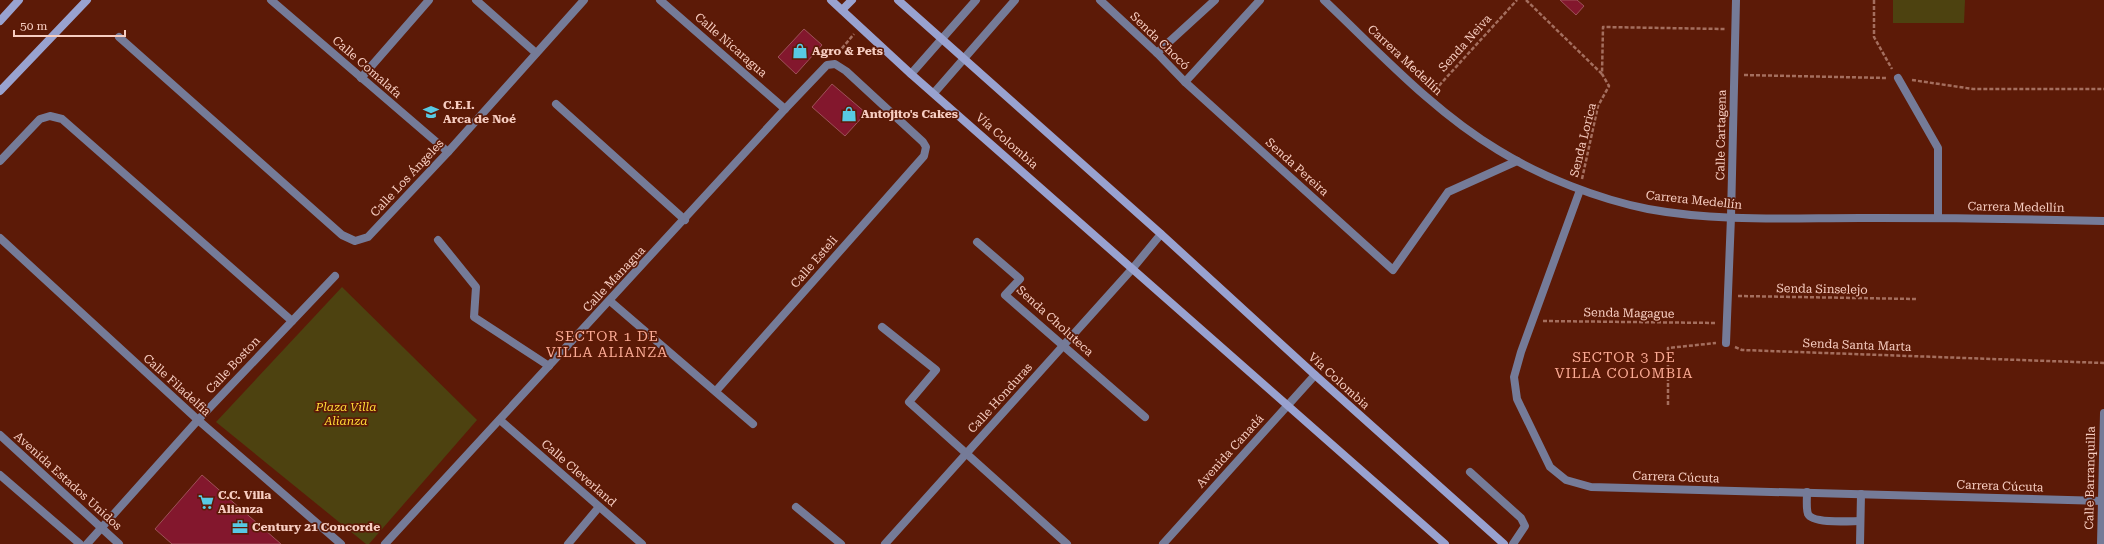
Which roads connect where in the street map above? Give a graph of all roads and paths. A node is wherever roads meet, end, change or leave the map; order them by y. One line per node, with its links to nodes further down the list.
1 (19, 0): 22 (main road)
2 (87, 0): 38 (main road)
3 (271, 0): 34 (street, Calle Comalafa)
4 (429, 0): 34 (street)
5 (476, 0): 27 (street)
6 (584, 0): 27 (street, Calle Los Ángeles)
7 (660, 0): 42 (street, Calle Nicaragua)
8 (830, 0): 21 (main road, Vía Colombia)
9 (852, 0): 21 (main road)
10 (898, 0): 26 (main road, Vía Colombia)
11 (976, 0): 26 (street)
12 (1015, 0): 29 (street)
13 (1100, 0): 28 (street, Senda Chocó)
14 (1215, 0): 28 (street)
15 (1260, 0): 36 (street)
16 (1324, 0): 40 (street, Carrera Medellín)
17 (1516, 0): 40 (path, Senda Neiva)
18 (1526, 0): 32 (path)
19 (1736, 0): 24 (street, Calle Cartagena)
20 (1874, 0): 35 (path)
21 (842, 10): 23 (main road, Vía Colombia)
22 (0, 21)
23 (860, 27): 30 (path); 31 (main road, Vía Colombia)
24 (1735, 30): 32 (path, Senda Lorica); 33 (street, Calle Cartagena)
25 (119, 37): 43 (street, Calle Los Ángeles)
26 (941, 40): 29 (main road, Vía Colombia); 31 (street)
27 (536, 53): 43 (street, Calle Los Ángeles)
28 (1157, 53): 36 (street, Senda Chocó)
29 (964, 59): 39 (street); 51 (main road, Vía Colombia)
30 (827, 65): 42 (street, Calle Managua); 69 (street, Calle Esteli)
31 (911, 74): 39 (main road, Vía Colombia)
32 (1602, 74): 46 (path, Senda Lorica)
33 (1734, 75): 35 (path); 47 (street, Calle Cartagena)
34 (361, 78): 43 (street, Calle Comalafa)
35 (1898, 78): 37 (path); 48 (street)
36 (1185, 82): 45 (street, Senda Pereira)
37 (2104, 89)
38 (0, 91)
39 (934, 93): 55 (main road, Vía Colombia)
40 (1428, 97): 45 (street, Carrera Medellín)
41 (556, 104): 49 (street)
42 (786, 109): 49 (street, Calle Managua)
43 (448, 152)
44 (0, 161): 60 (street)
45 (1517, 161): 46 (street, Carrera Medellín)
46 (1580, 190): 47 (street, Carrera Medellín); 61 (street, Carrera Cúcuta)
47 (1731, 217): 48 (street, Carrera Medellín); 57 (street, Calle Cartagena)
48 (1938, 218): 50 (street, Carrera Medellín)
49 (685, 220): 59 (street, Calle Managua)
50 (2104, 221)
51 (1161, 234): 55 (street); 68 (main road, Vía Colombia)
52 (0, 238): 74 (street, Calle Filadelfia)
53 (438, 240): 67 (street)
54 (977, 242): 65 (street, Senda Choluteca)
55 (1133, 268): 65 (street, Calle Honduras); 70 (main road, Vía Colombia)
56 (335, 276): 60 (street, Calle Boston)
57 (1727, 296): 58 (path, Senda Sinselejo); 62 (street, Calle Cartagena)
58 (1916, 299)
59 (610, 301): 67 (street, Calle Managua); 69 (street)
60 (292, 321): 74 (street, Calle Boston)
61 (1532, 321): 62 (path, Senda Magague); 81 (street, Carrera Cúcuta)
62 (1726, 323): 64 (street, Calle Cartagena)
63 (882, 327): 78 (street)
64 (1726, 343): 66 (path, Senda Santa Marta); 71 (path, Senda Santa Marta)
65 (1063, 346): 73 (street, Senda Choluteca); 78 (street, Calle Honduras)
66 (2104, 363)
67 (550, 366): 75 (street, Calle Managua)
68 (1315, 375): 70 (street, Avenida Canadá); 100 (main road, Vía Colombia)
69 (716, 391): 76 (street)
70 (1287, 405): 98 (street, Avenida Canadá); 99 (main road, Vía Colombia)
71 (1668, 405)
72 (2104, 413): 83 (street, Calle Barranquilla)
73 (1145, 417)
74 (198, 420): 87 (street, Calle Boston); 91 (street, Calle Filadelfia)
75 (500, 420): 84 (street, Calle Cleverland); 92 (street, Calle Managua)
76 (753, 424)
77 (0, 435): 87 (street, Avenida Estados Unidos)
78 (966, 454): 96 (street, Calle Honduras); 97 (street)
79 (1470, 472): 101 (street)
80 (0, 475): 88 (street)
81 (1807, 492): 82 (street, Carrera Cúcuta); 86 (street)
82 (1861, 494): 83 (street, Carrera Cúcuta); 86 (street)
83 (2103, 501): 103 (street, Calle Barranquilla)
84 (599, 507): 93 (street); 94 (street, Calle Cleverland)
85 (796, 507): 95 (street)
86 (1860, 521): 102 (street)
87 (101, 528): 89 (street, Calle Boston); 90 (street, Avenida Estados Unidos)
88 (80, 544)
89 (87, 544)
90 (119, 544)
91 (341, 544)
92 (385, 544)
93 (568, 544)
94 (642, 544)
95 (841, 544)
96 (885, 544)
97 (1067, 544)
98 (1163, 544)
99 (1445, 544)
100 (1504, 544)
101 (1513, 544)
102 (1860, 544)
103 (2101, 544)

